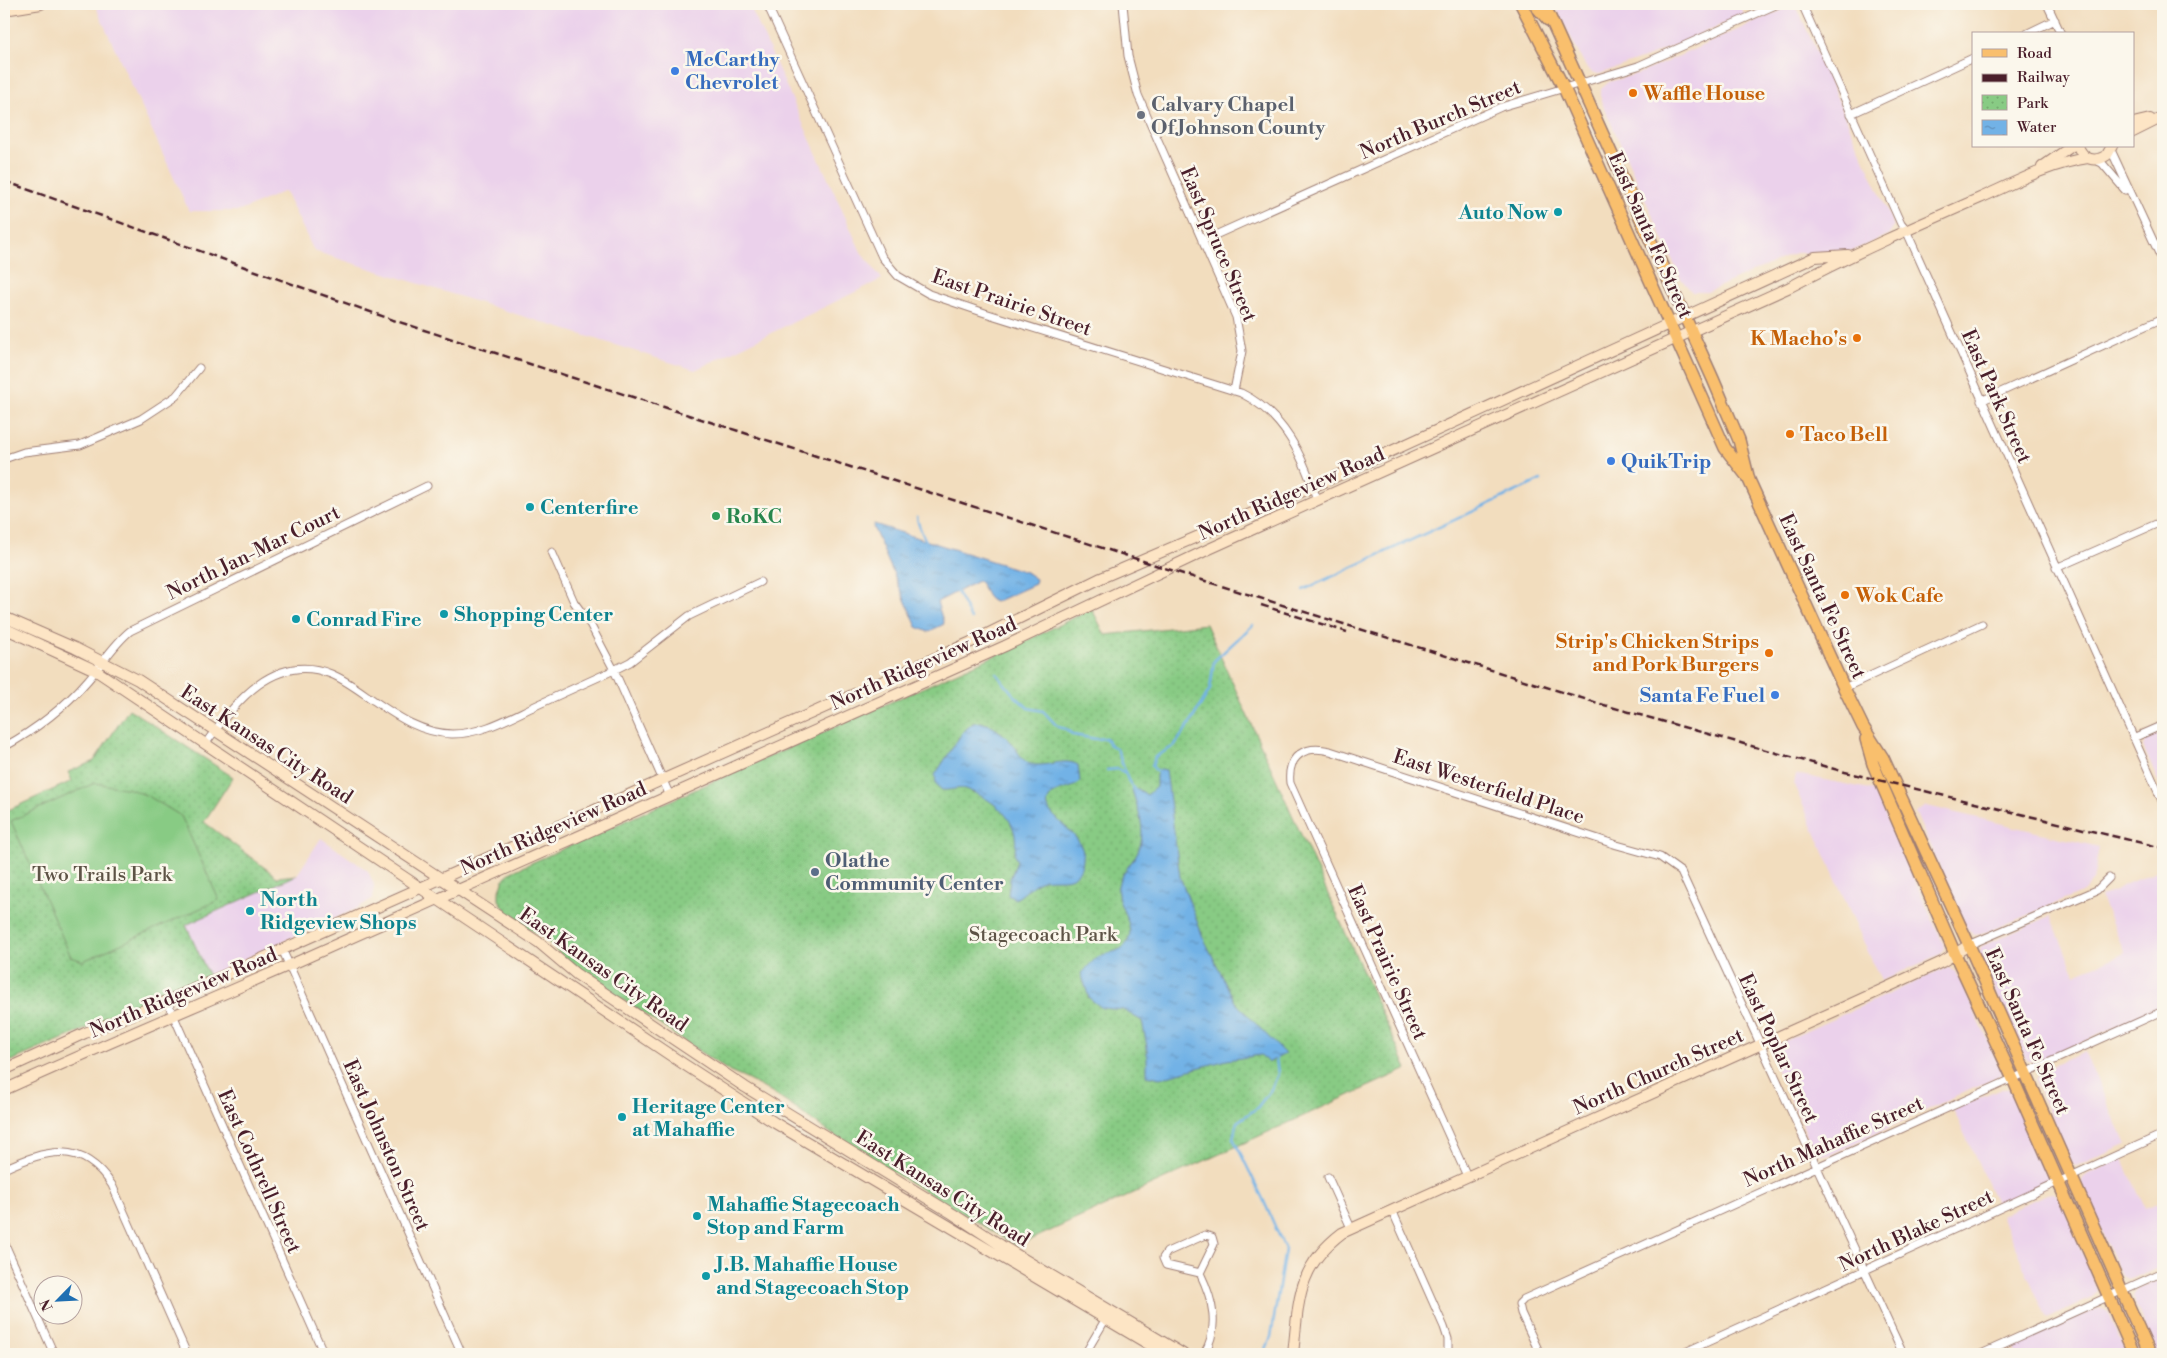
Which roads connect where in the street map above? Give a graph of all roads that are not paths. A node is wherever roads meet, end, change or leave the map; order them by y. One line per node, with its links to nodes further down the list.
1 (41, 4): 10 (main road)
2 (767, 4): 39 (street, East Prairie Street)
3 (1123, 4): 30 (street, East Spruce Street)
4 (1521, 4): 17 (main road, East Santa Fe Street)
5 (1534, 4): 12 (main road)
6 (1544, 4): 12 (main road, East Santa Fe Street)
7 (1778, 4): 16 (street, North Burch Street)
8 (1802, 4): 18 (street, East Park Street)
9 (2047, 4): 11 (street)
10 (4, 10)
11 (2055, 20): 13 (street); 14 (street)
12 (1554, 27): 16 (main road, East Santa Fe Street)
13 (2030, 32)
14 (2060, 32)
15 (1972, 58): 18 (street)
16 (1581, 83): 17 (street, North Burch Street); 33 (main road, East Santa Fe Street)
17 (1564, 88): 30 (street, North Burch Street); 35 (main road, East Santa Fe Street)
18 (1851, 114): 29 (street, East Park Street)
19 (2163, 116): 20 (main road); 21 (main road)
20 (2134, 123)
21 (2134, 131)
22 (2069, 148): 27 (main road)
23 (2079, 148): 26 (main road)
24 (2111, 148): 26 (main road)
25 (2112, 148): 28 (street)
26 (2091, 159): 27 (main road); 28 (street)
27 (2026, 177): 29 (main road, North Ridgeview Road)
28 (2135, 202): 32 (street)
29 (1906, 230): 31 (main road, North Ridgeview Road); 40 (street, East Park Street)
30 (1202, 242): 39 (street, East Spruce Street)
31 (1851, 255): 33 (main road, North Ridgeview Road); 36 (main road, North Ridgeview Road)
32 (2163, 262)
33 (1685, 315): 35 (main road, North Ridgeview Road); 36 (main road, East Santa Fe Street)
34 (2163, 318): 40 (street)
35 (1669, 323): 37 (main road, East Santa Fe Street); 44 (main road, North Ridgeview Road)
36 (1691, 330): 37 (main road, North Ridgeview Road); 42 (main road, East Santa Fe Street)
37 (1676, 337): 42 (main road, East Santa Fe Street); 45 (main road, North Ridgeview Road)
38 (199, 368): 41 (street)
39 (1234, 391): 44 (street)
40 (1981, 401): 48 (street, East Park Street)
41 (4, 459)
42 (1749, 480): 56 (main road, East Santa Fe Street)
43 (427, 486): 53 (street, North Jan-Mar Court)
44 (1313, 487): 45 (street); 64 (main road, North Ridgeview Road)
45 (1317, 500): 65 (main road, North Ridgeview Road)
46 (2163, 521): 48 (street)
47 (552, 552): 55 (street)
48 (2056, 568): 60 (street, East Park Street)
49 (760, 582): 55 (street)
50 (4, 617): 53 (main road, East Kansas City Road)
51 (1982, 624): 56 (street)
52 (4, 628): 54 (main road, East Kansas City Road)
53 (103, 661): 54 (street, North Jan-Mar Court); 59 (main road, East Kansas City Road)
54 (96, 670): 61 (main road, East Kansas City Road); 62 (street, North Jan-Mar Court)
55 (614, 670): 59 (street); 64 (street)
56 (1844, 688): 58 (main road, East Santa Fe Street)
57 (2163, 725): 60 (street)
58 (1863, 728): 73 (main road, East Santa Fe Street); 75 (main road, East Santa Fe Street)
59 (215, 731): 61 (street); 68 (main road, East Kansas City Road)
60 (2134, 738): 66 (street, East Park Street)
61 (206, 743): 70 (main road, East Kansas City Road)
62 (4, 747)
63 (1294, 759): 67 (street, East Westerfield Place); 88 (street, East Prairie Street)
64 (662, 779): 65 (street); 68 (main road, North Ridgeview Road)
65 (670, 796): 71 (main road, North Ridgeview Road)
66 (2163, 803)
67 (1674, 866): 80 (street, East Poplar Street)
68 (441, 878): 70 (main road, North Ridgeview Road); 71 (main road, East Kansas City Road)
69 (2109, 878): 73 (street, North Church Street)
70 (421, 887): 72 (main road, East Kansas City Road); 74 (main road, North Ridgeview Road)
71 (458, 889): 72 (main road, North Ridgeview Road); 100 (main road, East Kansas City Road)
72 (439, 898): 76 (main road, North Ridgeview Road); 100 (main road, East Kansas City Road)
73 (1969, 945): 75 (main road, North Church Street); 82 (main road, East Santa Fe Street)
74 (282, 949): 76 (street, East Johnston Street); 77 (main road, North Ridgeview Road)
75 (1955, 954): 80 (main road, North Church Street); 83 (main road, East Santa Fe Street)
76 (290, 966): 79 (main road, North Ridgeview Road); 104 (street, East Johnston Street)
77 (167, 1000): 79 (street, East Cothrell Street); 81 (main road, North Ridgeview Road)
78 (2163, 1011): 82 (street, North Mahaffie Street)
79 (174, 1017): 84 (main road, North Ridgeview Road); 103 (street, East Cothrell Street)
80 (1760, 1044): 86 (street, East Poplar Street); 88 (main road, North Church Street)
81 (4, 1070)
82 (2026, 1073): 83 (street, North Mahaffie Street); 89 (main road, East Santa Fe Street)
83 (2013, 1079): 86 (street, North Mahaffie Street); 91 (main road, East Santa Fe Street)
84 (4, 1090)
85 (2163, 1134): 89 (street, North Blake Street)
86 (1816, 1167): 95 (street, East Poplar Street); 111 (street, North Mahaffie Street)
87 (4, 1169): 102 (street)
88 (1467, 1176): 92 (main road, North Church Street)
89 (2072, 1176): 91 (street, North Blake Street); 98 (main road, East Santa Fe Street)
90 (1328, 1177): 93 (street)
91 (2059, 1182): 95 (street, North Blake Street); 99 (main road, East Santa Fe Street)
92 (1392, 1210): 93 (main road, North Church Street); 110 (street)
93 (1352, 1228): 109 (main road, North Church Street)
94 (4, 1242): 101 (street)
95 (1864, 1272): 112 (street, North Blake Street); 113 (street, East Poplar Street)
96 (2163, 1272): 98 (street)
97 (1200, 1273): 97 (street); 108 (street)
98 (2122, 1290): 99 (street); 116 (main road, East Santa Fe Street)
99 (2108, 1297): 114 (street); 115 (main road, East Santa Fe Street)
100 (1109, 1315): 105 (street); 106 (main road, East Kansas City Road); 107 (main road, East Kansas City Road)
101 (54, 1354)
102 (188, 1354)
103 (324, 1354)
104 (462, 1354)
105 (1084, 1354)
106 (1165, 1354)
107 (1183, 1354)
108 (1204, 1354)
109 (1292, 1354)
110 (1448, 1354)
111 (1540, 1354)
112 (1681, 1354)
113 (1903, 1354)
114 (1981, 1354)
115 (2134, 1354)
116 (2150, 1354)

